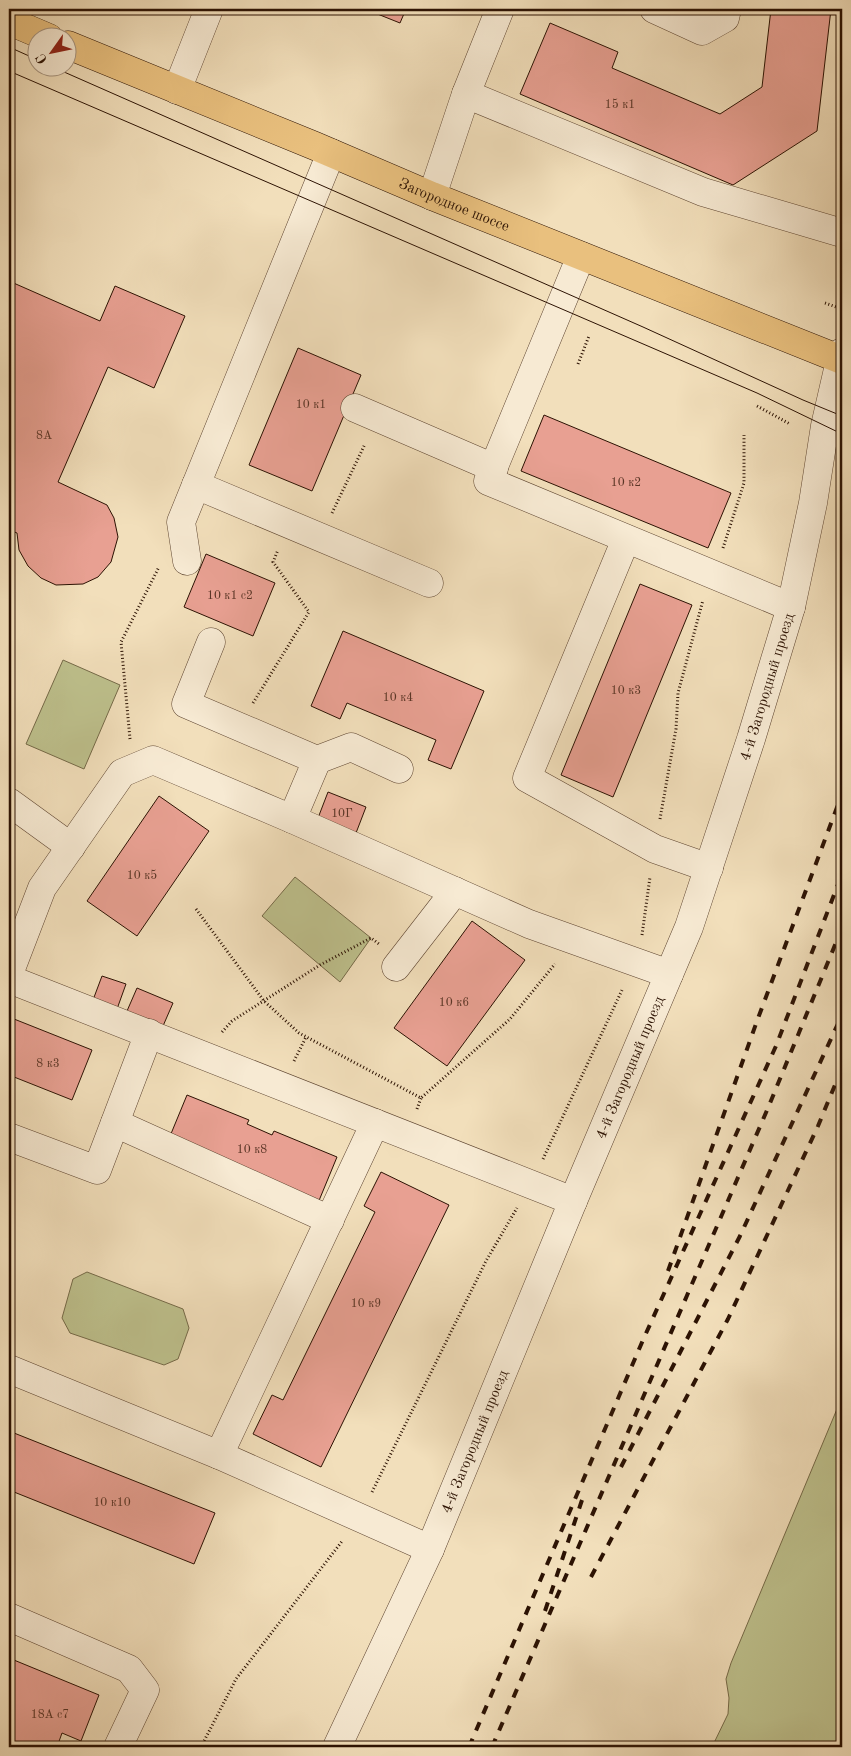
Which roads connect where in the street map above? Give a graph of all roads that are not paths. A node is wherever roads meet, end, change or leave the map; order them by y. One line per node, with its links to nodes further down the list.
1 (209, 9): 8 (street)
2 (500, 9): 9 (street)
3 (654, 9): 4 (street)
4 (727, 9)
5 (9, 21): 6 (main road)
6 (28, 29)
7 (78, 49): 8 (main road, Загородное шоссе)
8 (177, 90): 10 (main road, Загородное шоссе)
9 (466, 94): 11 (street); 12 (street)
10 (331, 153): 11 (main road, Загородное шоссе); 17 (street)
11 (432, 196): 13 (main road, Загородное шоссе)
12 (842, 233)
13 (582, 256): 14 (main road, Загородное шоссе); 16 (street)
14 (842, 357): 21 (street, 4-й Загородный проезд)
15 (366, 413): 16 (street)
16 (494, 468): 18 (street)
17 (196, 485): 19 (street); 20 (street)
18 (626, 539): 21 (street); 28 (street)
19 (187, 561)
20 (429, 583)
21 (791, 607): 28 (street, 4-й Загородный проезд)
22 (211, 642): 23 (street)
23 (317, 760): 24 (street); 26 (street)
24 (399, 768)
25 (9, 802): 27 (street)
26 (292, 819): 27 (street); 29 (street)
27 (71, 846): 31 (street)
28 (708, 868): 32 (street, 4-й Загородный проезд)
29 (455, 891): 30 (street); 32 (street)
30 (396, 967)
31 (9, 974)
32 (669, 974): 38 (street, 4-й Загородный проезд)
33 (9, 979): 34 (street)
34 (149, 1033): 35 (street); 36 (street)
35 (115, 1123): 37 (street); 39 (street)
36 (376, 1123): 38 (street); 39 (street)
37 (9, 1137)
38 (573, 1201): 42 (street, 4-й Загородный проезд)
39 (330, 1220): 41 (street)
40 (9, 1369): 41 (street)
41 (219, 1455): 42 (street)
42 (430, 1549): 45 (street, 4-й Загородный проезд)
43 (9, 1617): 44 (street)
44 (118, 1747)
45 (337, 1747)

